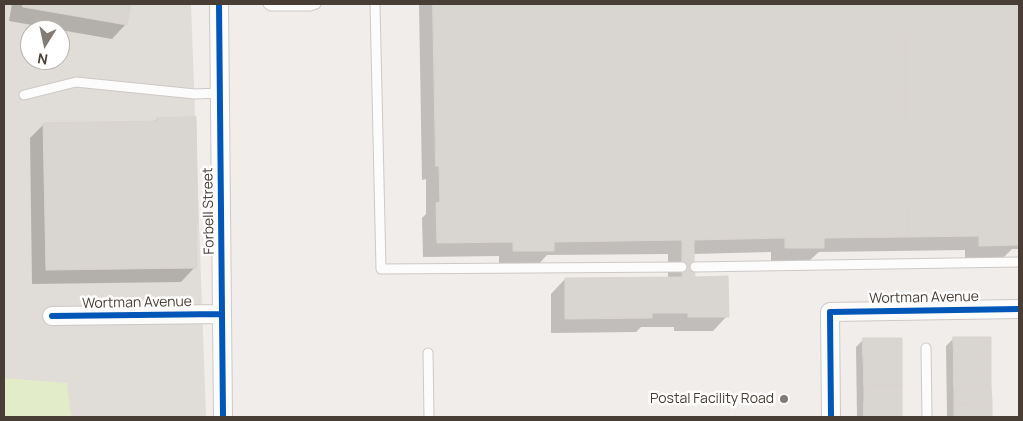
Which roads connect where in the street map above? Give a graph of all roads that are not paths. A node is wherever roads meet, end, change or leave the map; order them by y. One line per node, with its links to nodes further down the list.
1 (219, 4): 5 (street, Forbell Street)
2 (268, 4): 3 (lane)
3 (316, 4)
4 (374, 4): 9 (lane)
5 (220, 93): 6 (lane); 11 (street, Forbell Street)
6 (24, 95)
7 (1019, 262): 8 (lane)
8 (694, 267)
9 (682, 268)
10 (1019, 309): 17 (street, Wortman Avenue)
11 (222, 314): 12 (street, Wortman Avenue); 15 (street, Forbell Street)
12 (52, 316)
13 (926, 348): 18 (lane)
14 (428, 354): 16 (lane)
15 (223, 417)
16 (429, 417)
17 (831, 417)
18 (927, 417)

